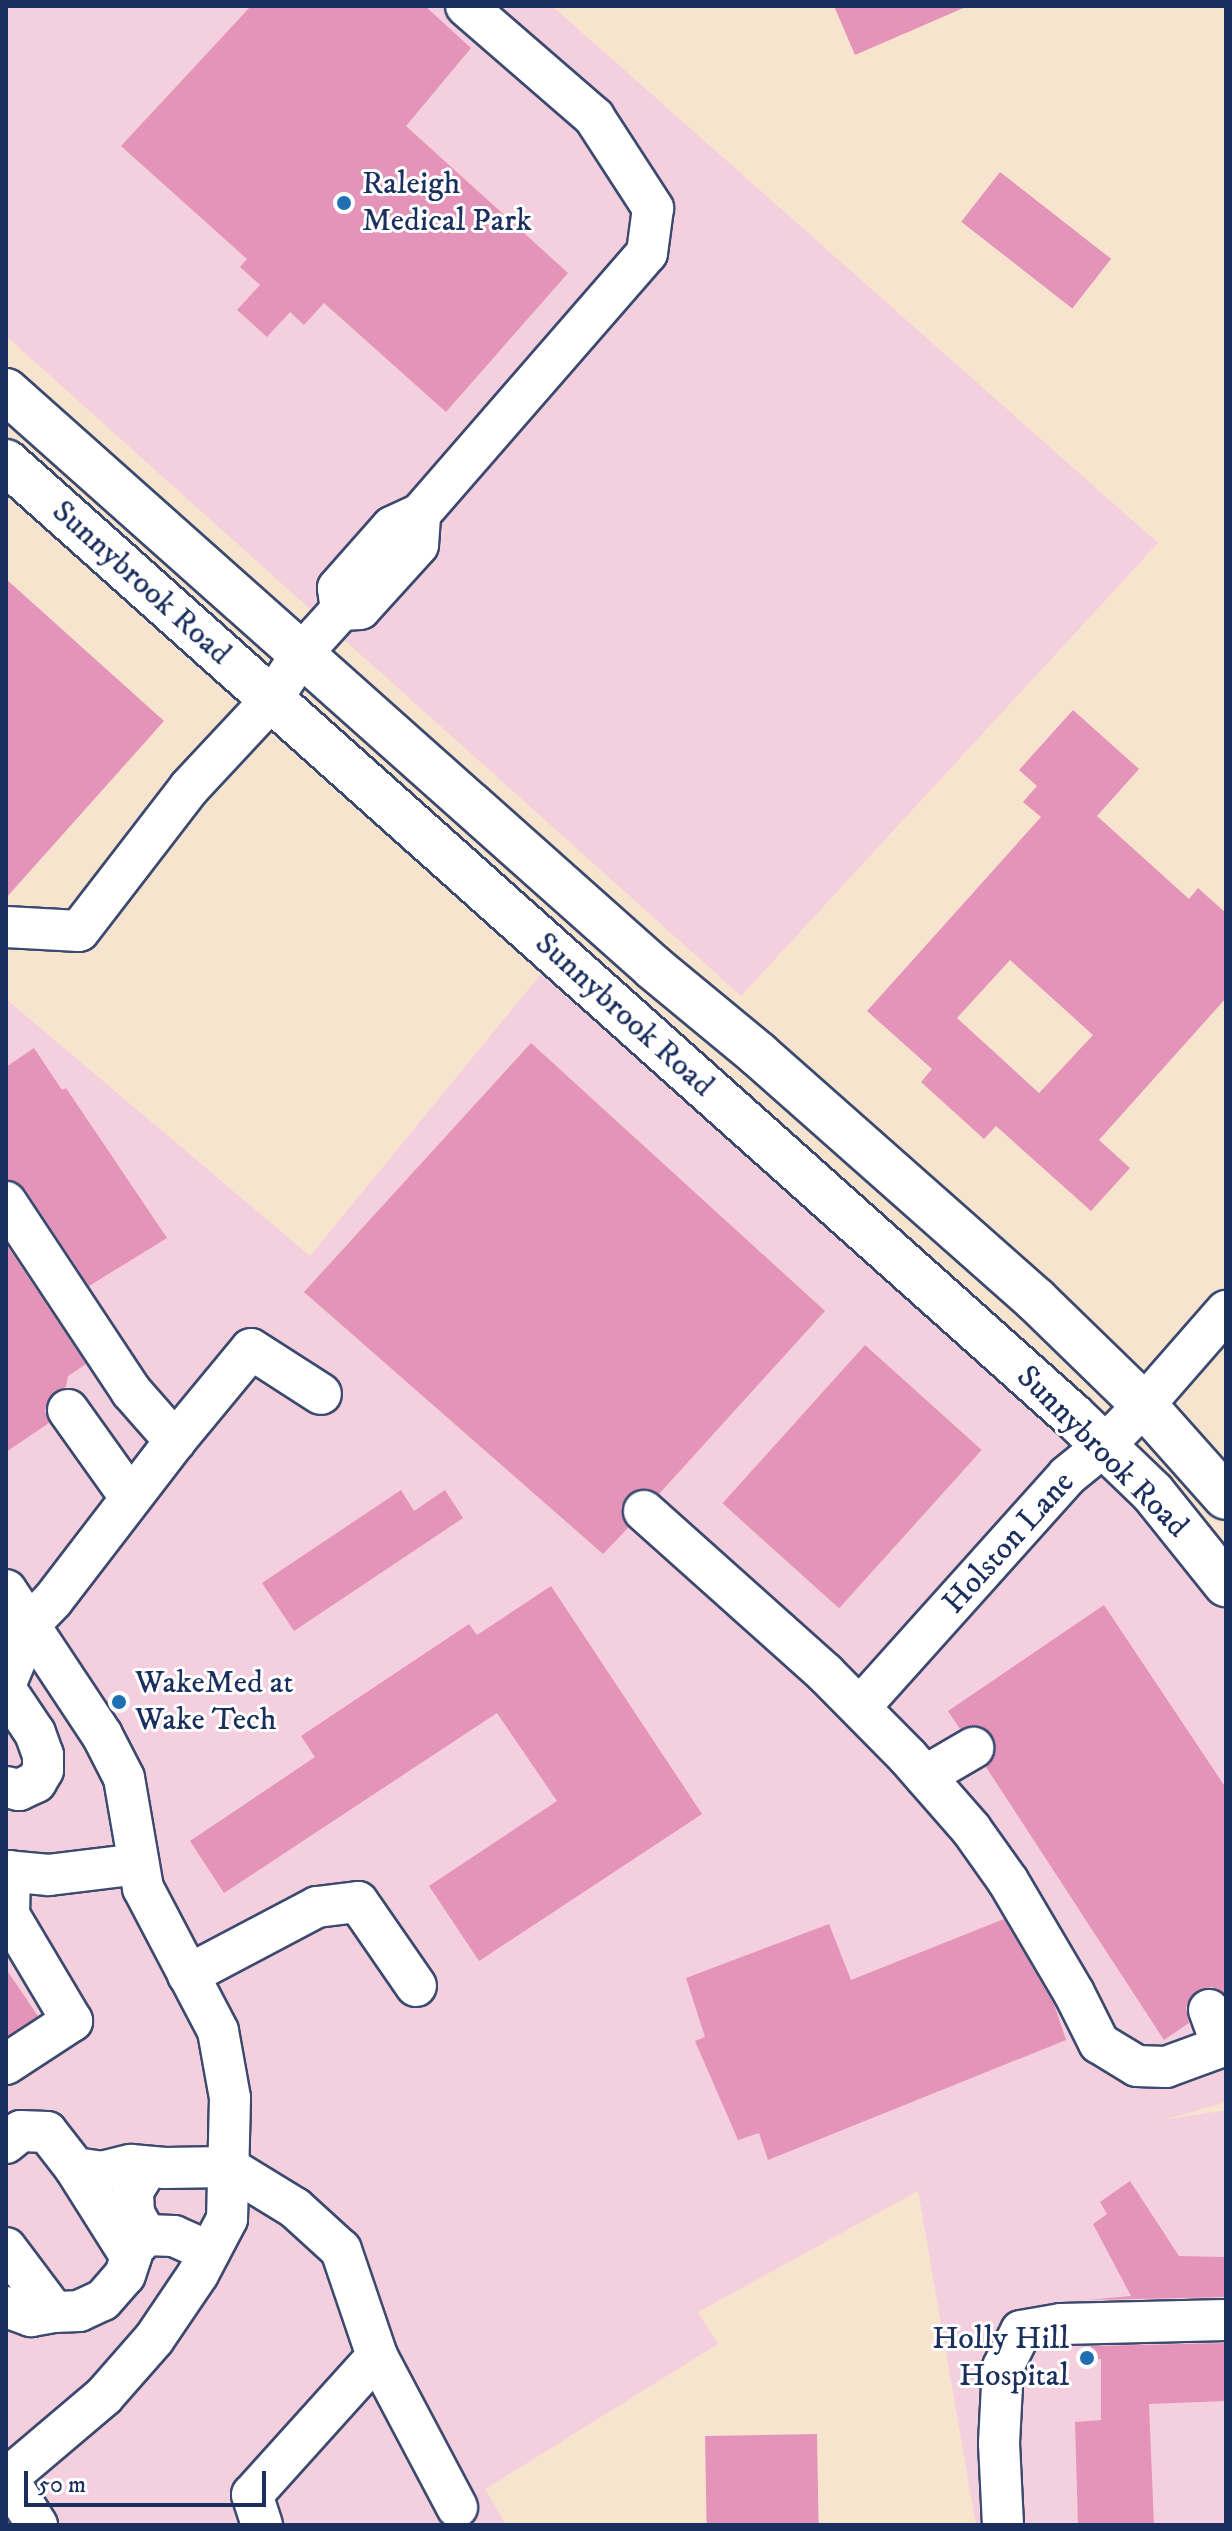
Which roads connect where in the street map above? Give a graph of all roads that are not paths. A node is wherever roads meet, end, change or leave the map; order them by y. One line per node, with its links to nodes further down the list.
1 (466, 6): 4 (street)
2 (6, 391): 4 (main road, Sunnybrook Road)
3 (6, 462): 5 (main road, Sunnybrook Road)
4 (302, 653): 5 (street); 8 (main road, Sunnybrook Road)
5 (272, 699): 6 (street); 7 (main road, Sunnybrook Road)
6 (6, 927)
7 (554, 952): 8 (main road); 15 (main road, Sunnybrook Road)
8 (654, 968): 12 (main road, Sunnybrook Road)
9 (6, 1202): 14 (street)
10 (1226, 1311): 12 (street, Holston Lane)
11 (321, 1394): 14 (street)
12 (1144, 1405): 15 (street, Holston Lane); 17 (main road, Sunnybrook Road)
13 (68, 1410): 16 (street)
14 (175, 1441): 16 (street)
15 (1104, 1446): 19 (main road, Sunnybrook Road); 24 (street, Holston Lane)
16 (130, 1497): 21 (street)
17 (1226, 1497)
18 (644, 1511): 24 (street)
19 (1226, 1584)
20 (6, 1590): 21 (street)
21 (31, 1623): 22 (street); 28 (street)
22 (6, 1683)
23 (6, 1690): 27 (street)
24 (860, 1707): 26 (street)
25 (973, 1748): 26 (street)
26 (925, 1776): 32 (street)
27 (6, 1787)
28 (138, 1864): 29 (street); 30 (street)
29 (8, 1871): 33 (street)
30 (188, 1975): 31 (street); 36 (street)
31 (416, 1986)
32 (1219, 2033)
33 (6, 2064)
34 (6, 2143): 37 (street)
35 (148, 2167): 36 (street); 37 (street); 38 (street)
36 (228, 2167): 40 (street); 44 (street)
37 (75, 2168): 38 (street)
38 (139, 2246): 40 (street); 42 (street)
39 (6, 2248): 42 (street)
40 (210, 2252): 45 (street)
41 (6, 2307): 42 (street)
42 (54, 2312)
43 (1226, 2320): 49 (street)
44 (377, 2356): 46 (street); 48 (street)
45 (7, 2479): 47 (street)
46 (457, 2507)
47 (37, 2525)
48 (262, 2525)
49 (1003, 2525)

